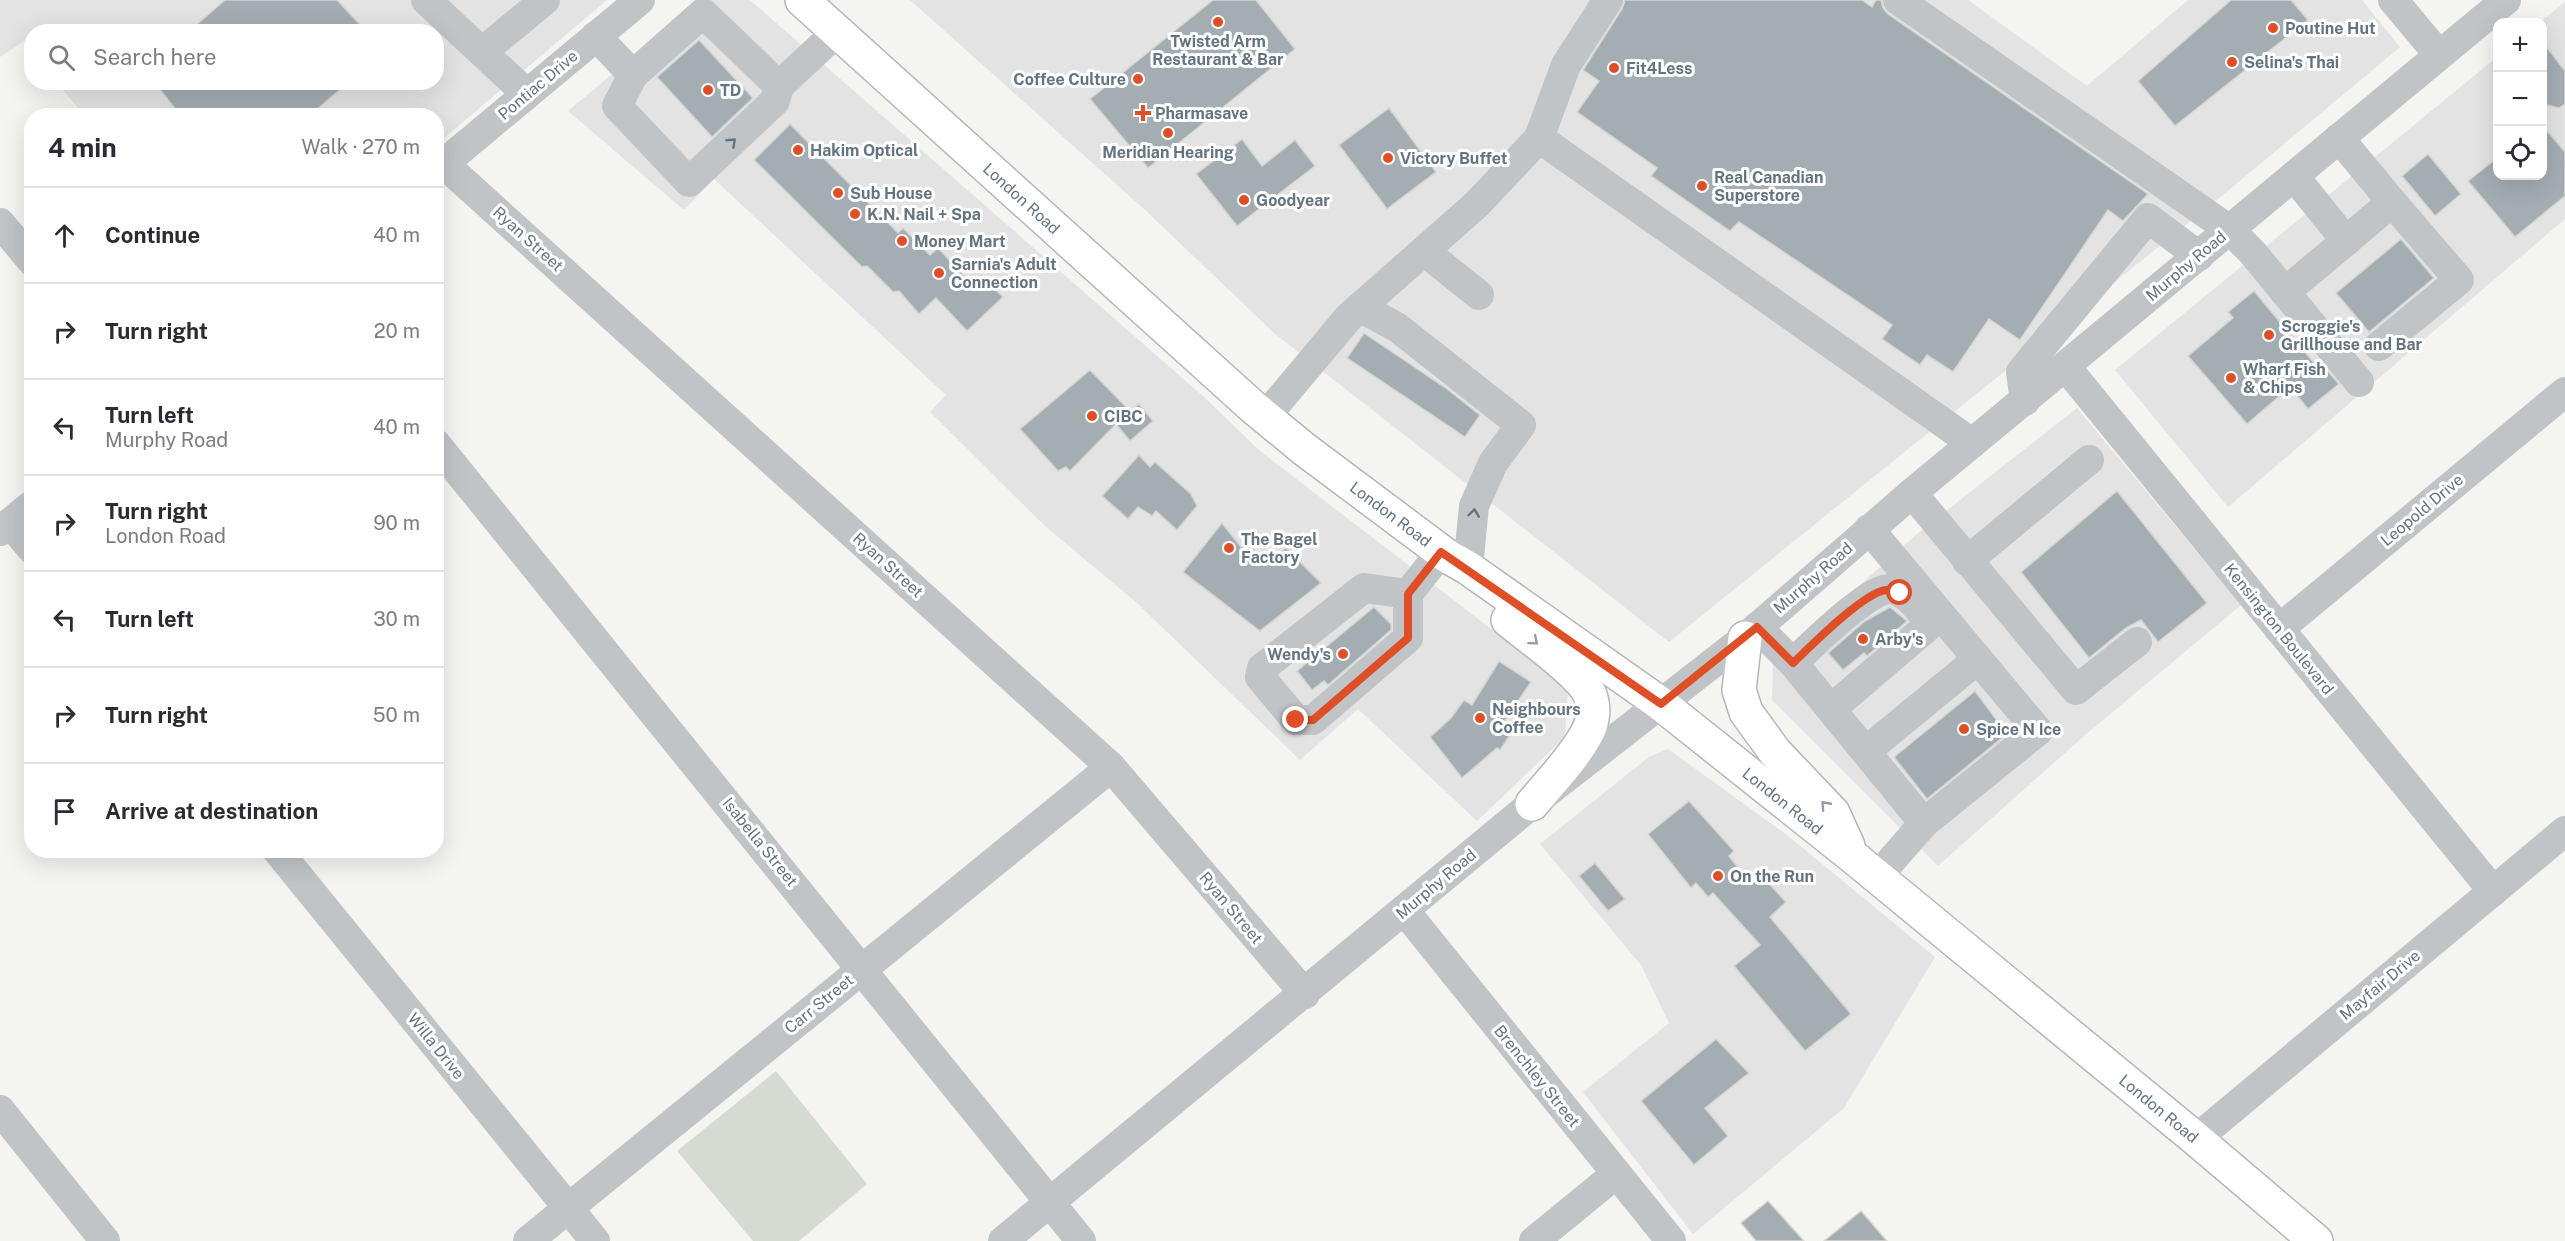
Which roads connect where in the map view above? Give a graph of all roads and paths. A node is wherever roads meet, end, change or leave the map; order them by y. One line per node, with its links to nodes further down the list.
1 (426, 0): 9 (street)
2 (545, 0): 12 (street)
3 (640, 0): 11 (street, Pontiac Drive)
4 (802, 0): 10 (main road, London Road)
5 (1608, 0): 17 (street)
6 (1898, 0): 24 (street)
7 (2393, 0): 13 (street)
8 (2506, 0): 13 (street, Murphy Road)
9 (452, 12): 12 (street)
10 (837, 32): 15 (street); 37 (main road, London Road)
11 (596, 36): 14 (street); 16 (street, Pontiac Drive)
12 (482, 52): 16 (street)
13 (2439, 55): 18 (street, Murphy Road)
14 (633, 75): 15 (street); 15 (street, one-way to 15)
15 (779, 86)
16 (527, 94): 19 (street, Pontiac Drive)
17 (1539, 138): 26 (street); 38 (street)
18 (2339, 138): 21 (street, Murphy Road); 22 (street)
19 (444, 164)
20 (444, 171): 57 (street, Ryan Street)
21 (2294, 176): 24 (street, Murphy Road); 25 (street)
22 (2392, 202): 25 (street); 32 (street)
23 (0, 223): 27 (street)
24 (2230, 230): 28 (street, Murphy Road); 29 (street)
25 (2346, 241): 29 (street)
26 (1424, 251): 30 (street); 31 (street)
27 (24, 252)
28 (2199, 256): 33 (street, Murphy Road); 36 (street)
29 (2285, 292): 34 (street)
30 (1479, 295)
31 (1360, 307): 37 (street); 45 (street, one-way to 31)
32 (2379, 346)
33 (2066, 367): 36 (street, Murphy Road); 49 (street, Kensington Boulevard)
34 (2359, 382)
35 (2565, 392): 49 (street, Leopold Drive)
36 (2025, 401): 38 (street, Murphy Road)
37 (1265, 417): 45 (main road, London Road)
38 (1972, 443): 41 (street, Murphy Road)
39 (444, 454): 66 (street, Isabella Street)
40 (2090, 460): 46 (street)
41 (1912, 493): 43 (street, Murphy Road); 46 (street)
42 (14, 519): 44 (street)
43 (1869, 529): 48 (street); 50 (street, Murphy Road)
44 (24, 536)
45 (1452, 559): 47 (street); 54 (main road, London Road); 58 (main road, one-way to 58)
46 (1967, 561): 51 (street)
47 (1408, 594): 47 (street)
48 (1936, 619): 52 (street); 53 (street); 55 (street)
49 (2278, 629): 64 (street, Kensington Boulevard)
50 (1751, 632): 53 (street); 54 (street, Murphy Road); 61 (main road, one-way to 50)
51 (2137, 642)
52 (1978, 659): 56 (street); 59 (street)
53 (1793, 663): 55 (street)
54 (1661, 704): 58 (street, Murphy Road); 61 (main road, London Road)
55 (1831, 709): 56 (street)
56 (1866, 751): 59 (street)
57 (1111, 766): 66 (street, Carr Street); 67 (street, Ryan Street)
58 (1532, 804): 65 (street, Murphy Road)
59 (1924, 823): 63 (street)
60 (2565, 831): 64 (street, Mayfair Drive)
61 (1852, 856): 63 (main road, London Road)
62 (284, 858): 72 (street, Willa Drive)
63 (1877, 877): 69 (main road, London Road)
64 (2493, 891): 69 (street, Mayfair Drive)
65 (1404, 910): 67 (street, Murphy Road); 70 (street, Brenchley Street)
66 (862, 968): 71 (street, Isabella Street); 72 (street, Carr Street)
67 (1305, 994): 71 (street, Murphy Road)
68 (0, 1110): 73 (street)
69 (2196, 1139): 80 (main road, London Road)
70 (1616, 1174): 78 (street); 79 (street, Brenchley Street)
71 (1050, 1202): 76 (street, Murphy Road); 77 (street, Isabella Street)
72 (568, 1207): 74 (street, Carr Street); 75 (street, Willa Drive)
73 (105, 1241)
74 (528, 1241)
75 (595, 1241)
76 (1004, 1241)
77 (1081, 1241)
78 (1534, 1241)
79 (1671, 1241)
80 (2316, 1241)

